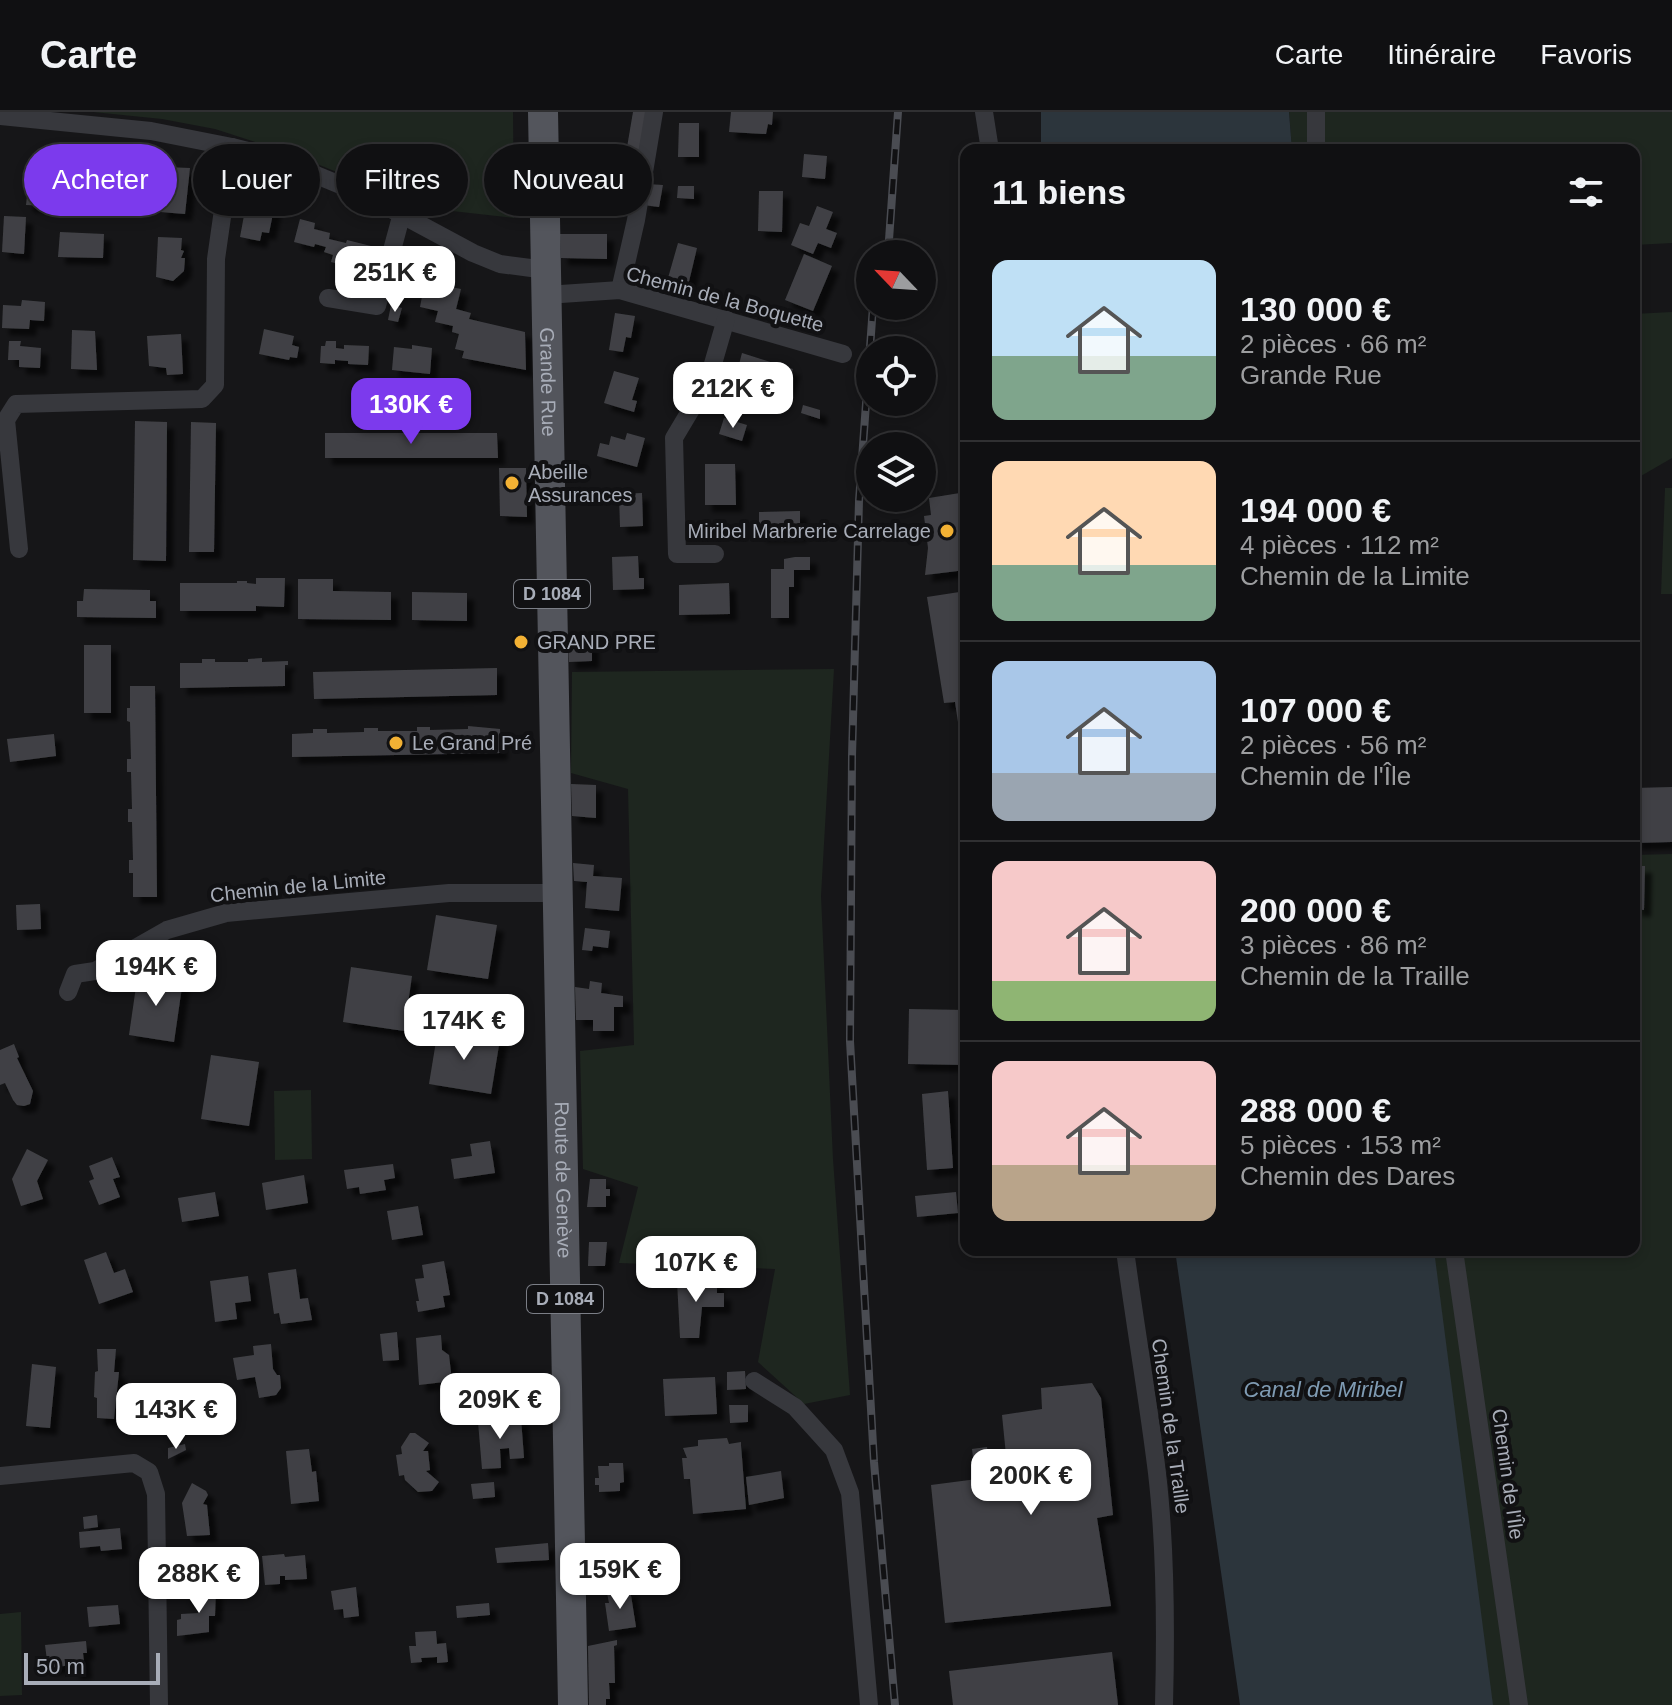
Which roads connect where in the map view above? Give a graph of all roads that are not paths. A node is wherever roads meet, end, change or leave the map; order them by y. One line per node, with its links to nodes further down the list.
1 (543, 112): 12 (main road, Grande Rue / D 1084)
2 (654, 112): 13 (street)
3 (984, 112): 7 (street)
4 (1316, 112): 8 (street)
5 (0, 116): 6 (street, Chemin de la Boquette)
6 (217, 144)
7 (989, 144)
8 (1316, 144)
9 (222, 216): 17 (street)
10 (401, 216): 14 (street)
11 (407, 216): 12 (street, Chemin de la Boquette)
12 (546, 283): 13 (street, Chemin de la Boquette); 19 (main road, Grande Rue / D 1084)
13 (620, 290): 15 (street, Chemin de la Boquette)
14 (328, 298)
15 (726, 319): 16 (street, Chemin de la Boquette); 18 (street)
16 (843, 354)
17 (19, 549)
18 (715, 554)
19 (558, 893): 20 (street, Chemin de la Limite); 26 (main road, Route de Genève / D 1084)
20 (68, 992)
21 (1126, 1256): 28 (street, Chemin de la Traille)
22 (1455, 1256): 29 (street, Chemin de l'Île)
23 (754, 1381): 27 (street)
24 (0, 1476): 25 (street)
25 (159, 1705)
26 (573, 1705)
27 (869, 1705)
28 (1164, 1705)
29 (1519, 1705)

